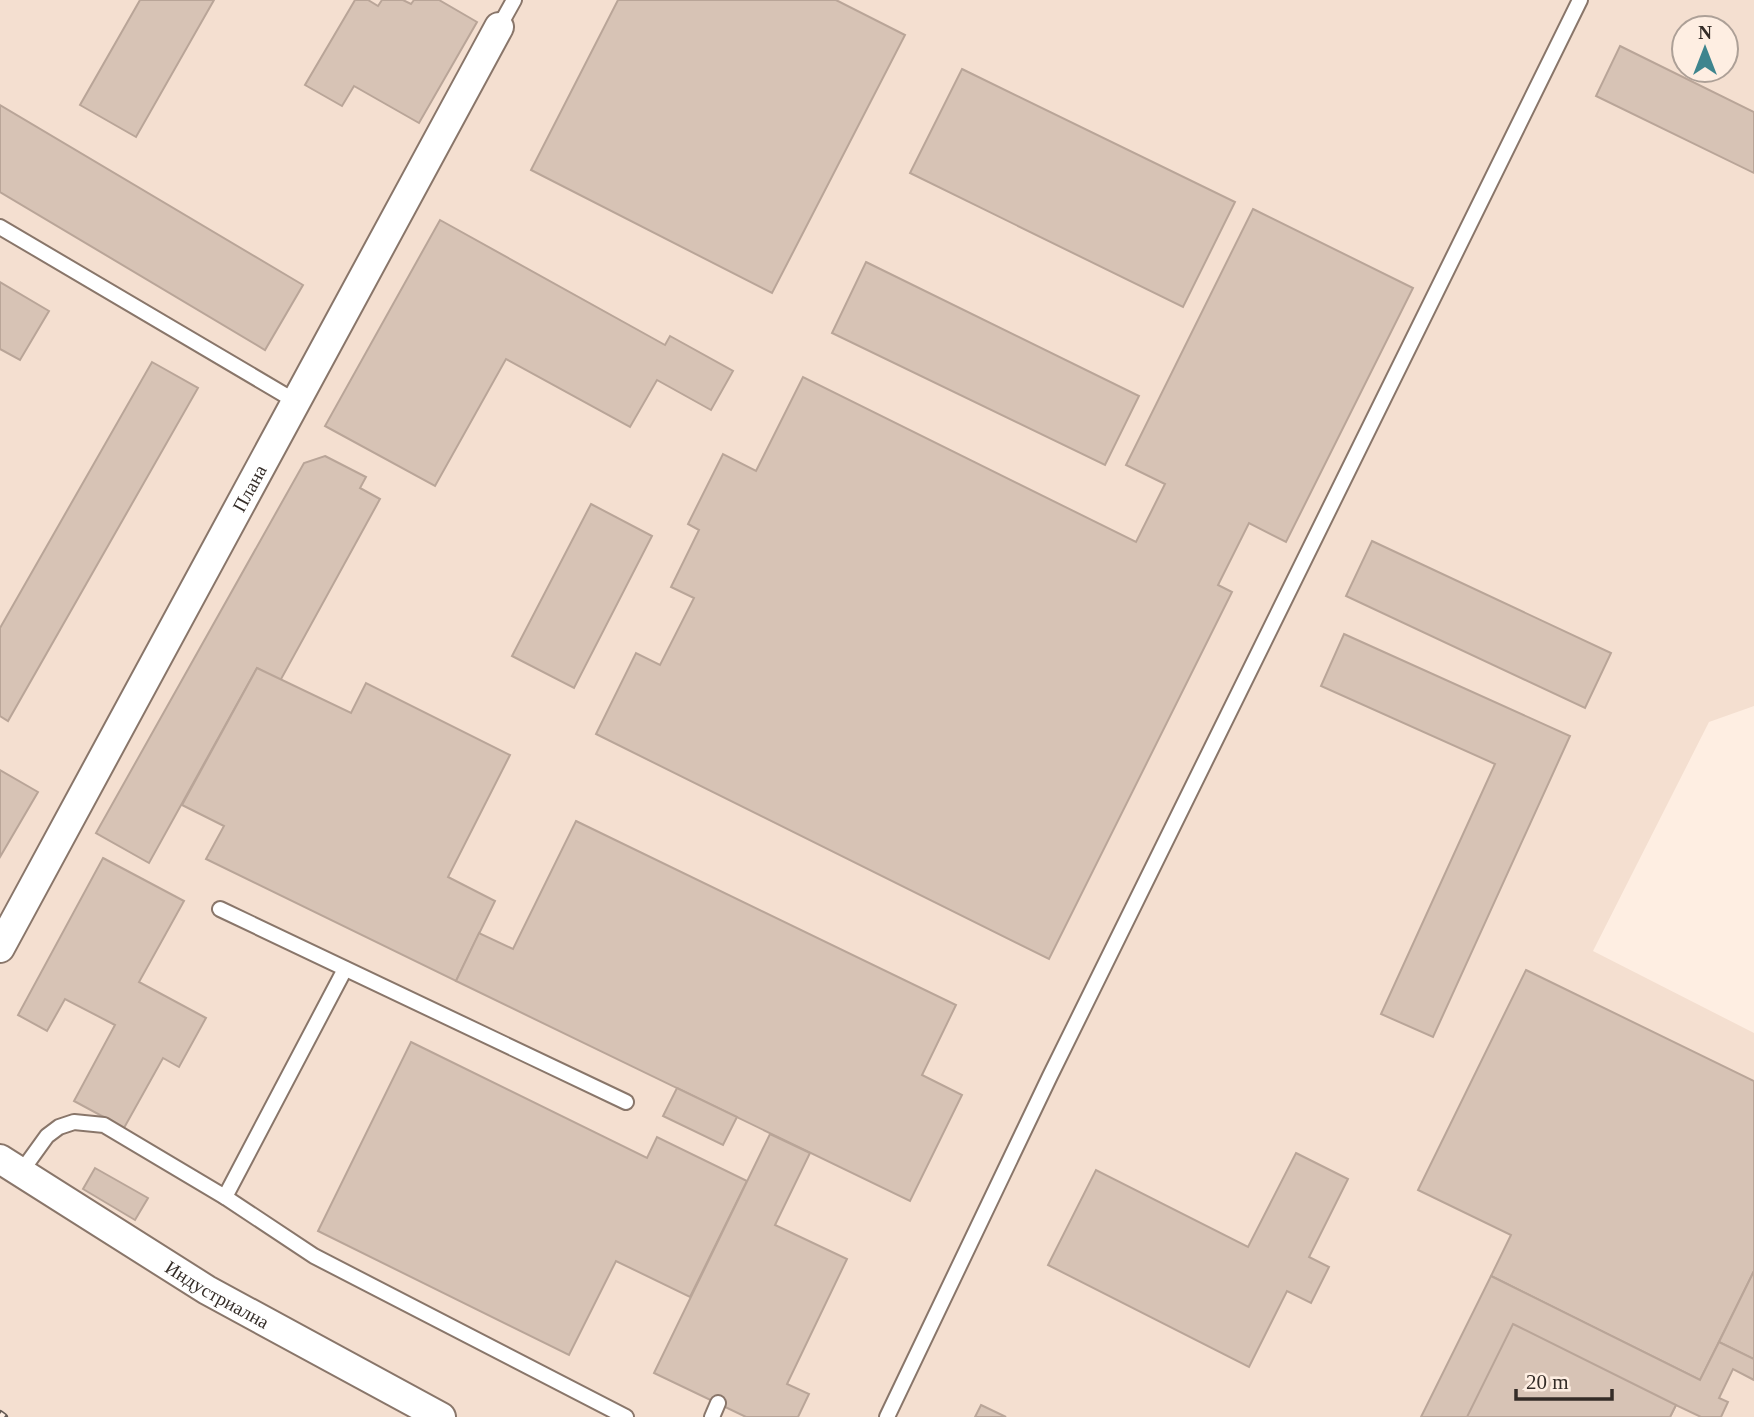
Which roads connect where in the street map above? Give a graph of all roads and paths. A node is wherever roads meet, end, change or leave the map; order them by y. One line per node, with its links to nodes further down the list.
1 (514, 0): 3 (lane)
2 (1580, 0): 14 (lane)
3 (499, 27): 5 (street, Плана)
4 (0, 227): 5 (lane)
5 (295, 401): 7 (street, Плана)
6 (220, 909): 8 (lane)
7 (0, 948)
8 (345, 969): 9 (lane); 11 (lane)
9 (626, 1102)
10 (10, 1165): 11 (lane); 12 (street, Индустриална)
11 (225, 1197): 13 (lane)
12 (441, 1417)
13 (626, 1417)
14 (887, 1417)

